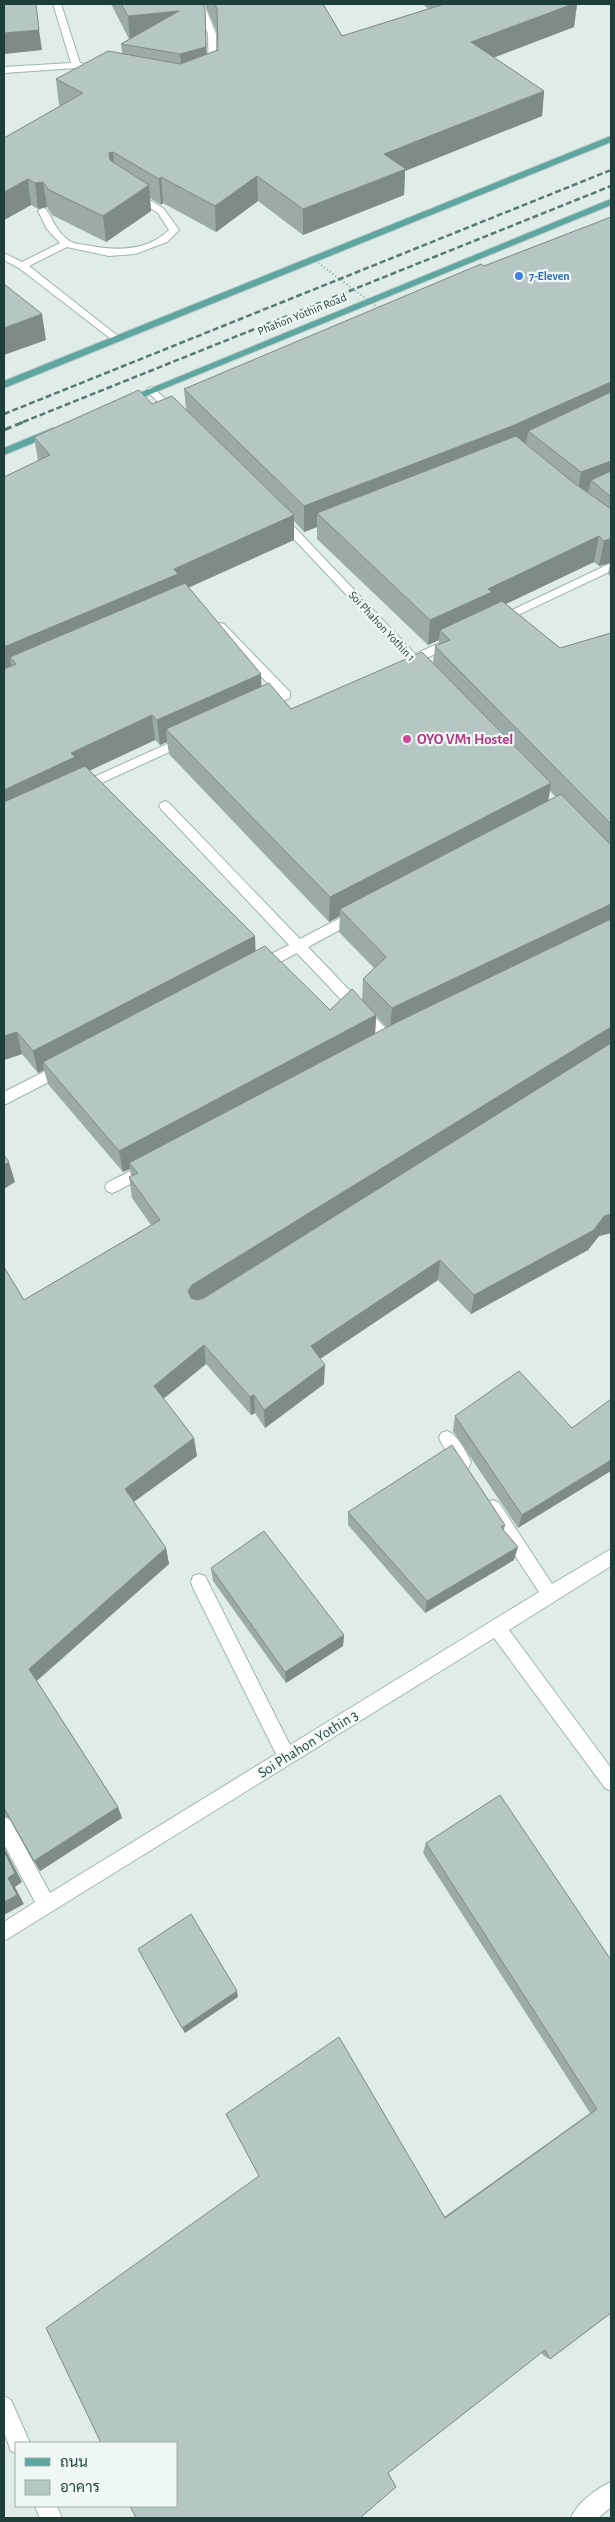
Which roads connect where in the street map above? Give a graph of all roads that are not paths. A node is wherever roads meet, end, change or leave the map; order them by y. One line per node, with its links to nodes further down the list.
1 (57, 4): 3 (street)
2 (200, 4): 6 (street)
3 (76, 65): 4 (street); 5 (street)
4 (4, 70)
5 (105, 70)
6 (205, 77)
7 (611, 140): 14 (main road)
8 (123, 187): 11 (street)
9 (611, 202): 16 (main road, Phahon Yothin Road)
10 (43, 211): 11 (street)
11 (66, 244): 13 (street)
12 (4, 256): 13 (street)
13 (22, 266): 14 (street)
14 (115, 339): 15 (main road)
15 (4, 385)
16 (152, 390): 17 (main road, Phahon Yothin Road); 18 (street)
17 (117, 404)
18 (184, 422)
19 (65, 426): 20 (main road)
20 (4, 452)
21 (274, 511): 26 (street, Soi Phahon Yothin 1)
22 (611, 567): 24 (street)
23 (212, 619): 28 (street)
24 (486, 626)
25 (459, 638): 26 (street)
26 (414, 660): 27 (street, Soi Phahon Yothin 1)
27 (434, 680)
28 (249, 711)
29 (195, 736): 30 (street)
30 (67, 794)
31 (165, 806): 33 (street)
32 (368, 910): 33 (street)
33 (299, 946): 34 (street); 35 (street)
34 (246, 973)
35 (388, 1040)
36 (73, 1063): 37 (street)
37 (4, 1099)
38 (155, 1164): 39 (street)
39 (112, 1187)
40 (447, 1438): 41 (street)
41 (474, 1479)
42 (485, 1496): 45 (street)
43 (611, 1557): 45 (street, Soi Phahon Yothin 3)
44 (199, 1582): 47 (street)
45 (550, 1595): 46 (street, Soi Phahon Yothin 3)
46 (496, 1628): 47 (street, Soi Phahon Yothin 3); 48 (street)
47 (287, 1757): 50 (street, Soi Phahon Yothin 3)
48 (611, 1782)
49 (4, 1826): 50 (street)
50 (47, 1905): 51 (street, Soi Phahon Yothin 3)
51 (4, 1932)
52 (4, 2407): 53 (street)
53 (19, 2442)
54 (611, 2493): 55 (street)
55 (582, 2518)

